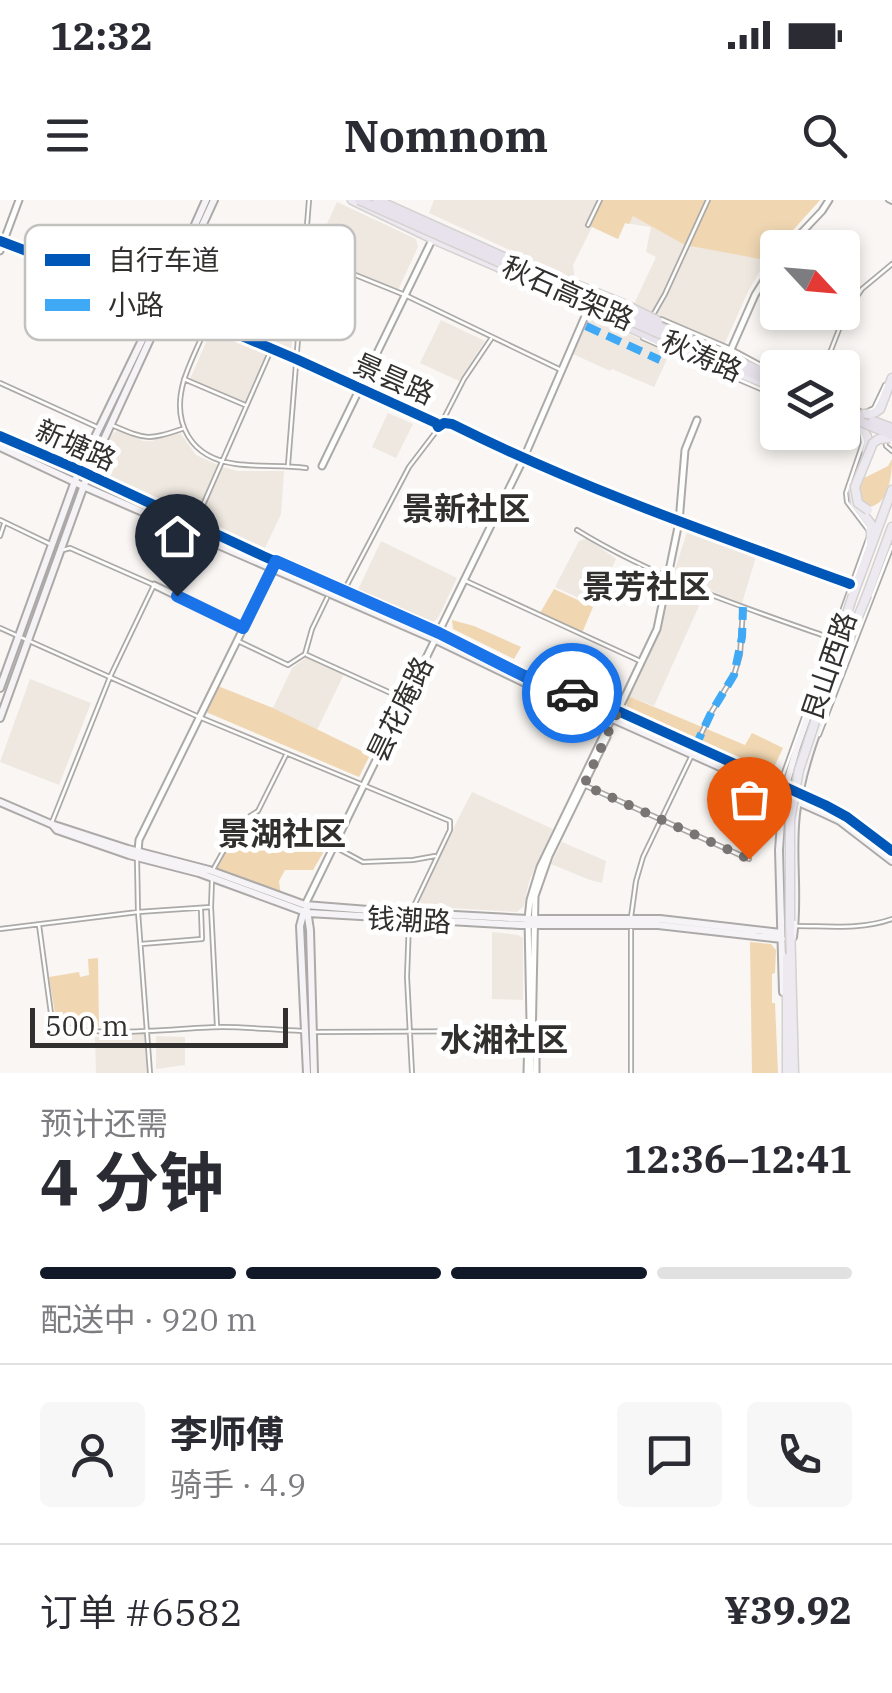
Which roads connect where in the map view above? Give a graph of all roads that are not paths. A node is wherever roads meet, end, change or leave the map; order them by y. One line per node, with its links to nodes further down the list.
1 (19, 200): 18 (street)
2 (206, 200): 12 (main road)
3 (214, 200): 13 (main road)
4 (309, 200): 14 (street)
5 (355, 200): 17 (main road, 秋涛路); 23 (highway, 秋石高架路, bridge)
6 (376, 200): 21 (highway, 秋石高架路, bridge)
7 (384, 200): 11 (main road, 秋涛路)
8 (600, 200): 15 (street)
9 (708, 200): 28 (street)
10 (829, 200): 16 (street)
11 (440, 224): 17 (street); 25 (main road, 秋涛路)
12 (196, 225)
13 (203, 225)
14 (307, 225)
15 (588, 225)
16 (804, 230)
17 (433, 239): 26 (street); 27 (main road, 秋涛路)
18 (2, 241): 19 (street)
19 (0, 251)
20 (892, 264): 36 (street)
21 (532, 270): 37 (highway, bridge); 44 (highway, 秋石高架路, bridge)
22 (355, 275): 26 (street)
23 (547, 284): 39 (highway, bridge); 43 (highway, 秋石高架路, bridge)
24 (760, 287): 37 (street)
25 (595, 294): 27 (street, 昙花庵路); 28 (street); 37 (main road, 秋涛路)
26 (405, 295): 29 (street); 51 (street)
27 (588, 309): 39 (main road, 秋涛路); 40 (street, 昙花庵路); 47 (street)
28 (653, 315): 37 (street)
29 (492, 338): 40 (street); 59 (street)
30 (145, 340): 63 (main road)
31 (148, 340): 61 (main road)
32 (200, 340): 46 (street)
33 (252, 340): 35 (street, 景昙路)
34 (297, 340): 38 (street)
35 (271, 348): 38 (street, 景昙路); 52 (street)
36 (831, 350)
37 (730, 352): 42 (main road, 秋涛路)
38 (296, 359): 51 (street, 景昙路); 72 (street)
39 (728, 368): 48 (main road, 秋涛路)
40 (562, 370): 70 (street, 昙花庵路)
41 (892, 370): 53 (street)
42 (760, 373)
43 (760, 377)
44 (760, 377)
45 (892, 378): 54 (main road)
46 (184, 379): 52 (street); 64 (street)
47 (760, 379)
48 (760, 381)
49 (0, 384): 63 (street)
50 (892, 387): 65 (main road)
51 (359, 390): 62 (street, 景昙路); 73 (street)
52 (247, 406): 71 (street)
53 (860, 417)
54 (860, 418)
55 (860, 419): 65 (highway, bridge)
56 (697, 420): 81 (street)
57 (860, 420): 65 (main road, bridge)
58 (860, 420): 65 (main road, bridge)
59 (443, 422): 62 (street); 70 (street, 景昙路)
60 (860, 423): 88 (main road, bridge)
61 (111, 424): 64 (street); 76 (main road)
62 (437, 425): 97 (street)
63 (99, 428): 75 (main road)
64 (184, 429): 71 (street)
65 (890, 432): 69 (street); 79 (main road, bridge)
66 (0, 436): 75 (main road, 新塘路)
67 (0, 447): 77 (main road, 新塘路)
68 (860, 450): 95 (street)
69 (892, 451)
70 (523, 460): 81 (street, 景昙路); 94 (street, 昙花庵路)
71 (223, 462): 72 (street); 82 (street)
72 (288, 465): 74 (street)
73 (322, 466)
74 (306, 468)
75 (78, 470): 76 (main road, 新塘路); 77 (main road)
76 (88, 474): 78 (main road); 82 (main road, 新塘路)
77 (74, 482): 78 (main road, 新塘路); 87 (main road)
78 (83, 486): 86 (main road); 92 (main road, 新塘路)
79 (892, 490): 88 (main road, 艮山西路)
80 (2, 521): 85 (street); 87 (street)
81 (680, 522): 93 (street); 95 (street, 景昙路)
82 (194, 524): 92 (main road, 新塘路)
83 (892, 527): 99 (main road, 艮山西路)
84 (577, 530): 93 (street)
85 (0, 536)
86 (65, 536): 90 (street); 91 (main road)
87 (52, 544): 104 (main road)
88 (871, 544): 98 (main road, 艮山西路)
89 (892, 546): 117 (street)
90 (70, 548): 91 (street); 96 (street)
91 (60, 550): 108 (main road)
92 (275, 564): 103 (street); 105 (main road, 新塘路)
93 (668, 578): 101 (street); 110 (street)
94 (465, 580): 105 (street, 昙花庵路); 110 (street)
95 (850, 584): 106 (street)
96 (154, 585): 103 (street); 111 (street)
97 (347, 585)
98 (853, 595): 122 (main road, 艮山西路, bridge); 145 (main road, 艮山西路, bridge)
99 (867, 595): 117 (main road, 艮山西路, bridge); 145 (main road, 艮山西路, bridge)
100 (327, 598): 109 (street)
101 (743, 607): 106 (street); 118 (street)
102 (0, 628): 104 (street)
103 (243, 628): 107 (street)
104 (18, 636): 108 (street); 112 (main road)
105 (436, 636): 113 (street, 昙花庵路); 115 (main road, 新塘路)
106 (831, 638): 122 (street)
107 (237, 640): 109 (street); 114 (street)
108 (27, 641): 111 (street); 116 (main road)
109 (305, 654): 113 (street)
110 (642, 662): 115 (street)
111 (110, 677): 114 (street); 128 (street)
112 (0, 688)
113 (406, 700): 120 (street, 昙花庵路)
114 (199, 717): 119 (street); 132 (street)
115 (615, 717): 118 (main road, 新塘路); 121 (street); 144 (street)
116 (0, 718)
117 (812, 749): 124 (main road, 艮山西路)
118 (693, 752): 122 (main road, 新塘路); 123 (main road, 新塘路); 127 (street)
119 (287, 753): 120 (street); 136 (street)
120 (364, 785): 130 (street, 昙花庵路); 133 (street)
121 (584, 785): 127 (street); 144 (street)
122 (782, 786): 123 (main road, 艮山西路); 124 (main road, 新塘路)
123 (783, 796): 124 (main road, 新塘路); 148 (main road, 艮山西路)
124 (799, 798): 126 (main road, 新塘路); 129 (main road, 艮山西路); 131 (main road, 新塘路)
125 (0, 802): 128 (main road, 钱潮路)
126 (814, 809): 129 (main road); 135 (main road, 新塘路)
127 (661, 820): 134 (street); 143 (street)
128 (51, 824): 132 (main road, 钱潮路)
129 (795, 824): 145 (main road, 艮山西路)
130 (333, 845): 133 (street); 139 (street, 昙花庵路)
131 (892, 851)
132 (138, 854): 136 (main road, 钱潮路); 140 (street)
133 (436, 856): 141 (street)
134 (749, 859)
135 (892, 861)
136 (212, 874): 138 (street); 139 (main road, 钱潮路)
137 (202, 908): 138 (street); 140 (street); 149 (street)
138 (211, 908): 151 (street)
139 (305, 910): 141 (main road, 钱潮路); 155 (main road, 昙花庵路)
140 (138, 912): 146 (street); 149 (street)
141 (409, 917): 144 (main road, 钱潮路); 156 (street)
142 (892, 919): 145 (street)
143 (631, 921): 144 (main road, 钱潮路); 148 (main road, 钱潮路); 162 (street)
144 (531, 922): 150 (street); 154 (street)
145 (790, 923): 152 (main road, 艮山西路); 163 (main road, 艮山西路)
146 (40, 925): 147 (street); 153 (street)
147 (0, 929)
148 (782, 936): 152 (main road, 艮山西路)
149 (141, 944): 153 (street)
150 (534, 1024): 157 (street); 161 (street)
151 (217, 1027): 153 (street); 155 (street)
152 (787, 1028): 163 (main road, 艮山西路)
153 (148, 1030): 158 (street)
154 (529, 1031): 156 (street); 157 (street); 161 (street)
155 (309, 1032): 156 (street); 159 (main road, 昙花庵路)
156 (411, 1033): 160 (street)
157 (531, 1047): 161 (street)
158 (150, 1073)
159 (310, 1073)
160 (412, 1073)
161 (532, 1073)
162 (631, 1073)
163 (790, 1073)

